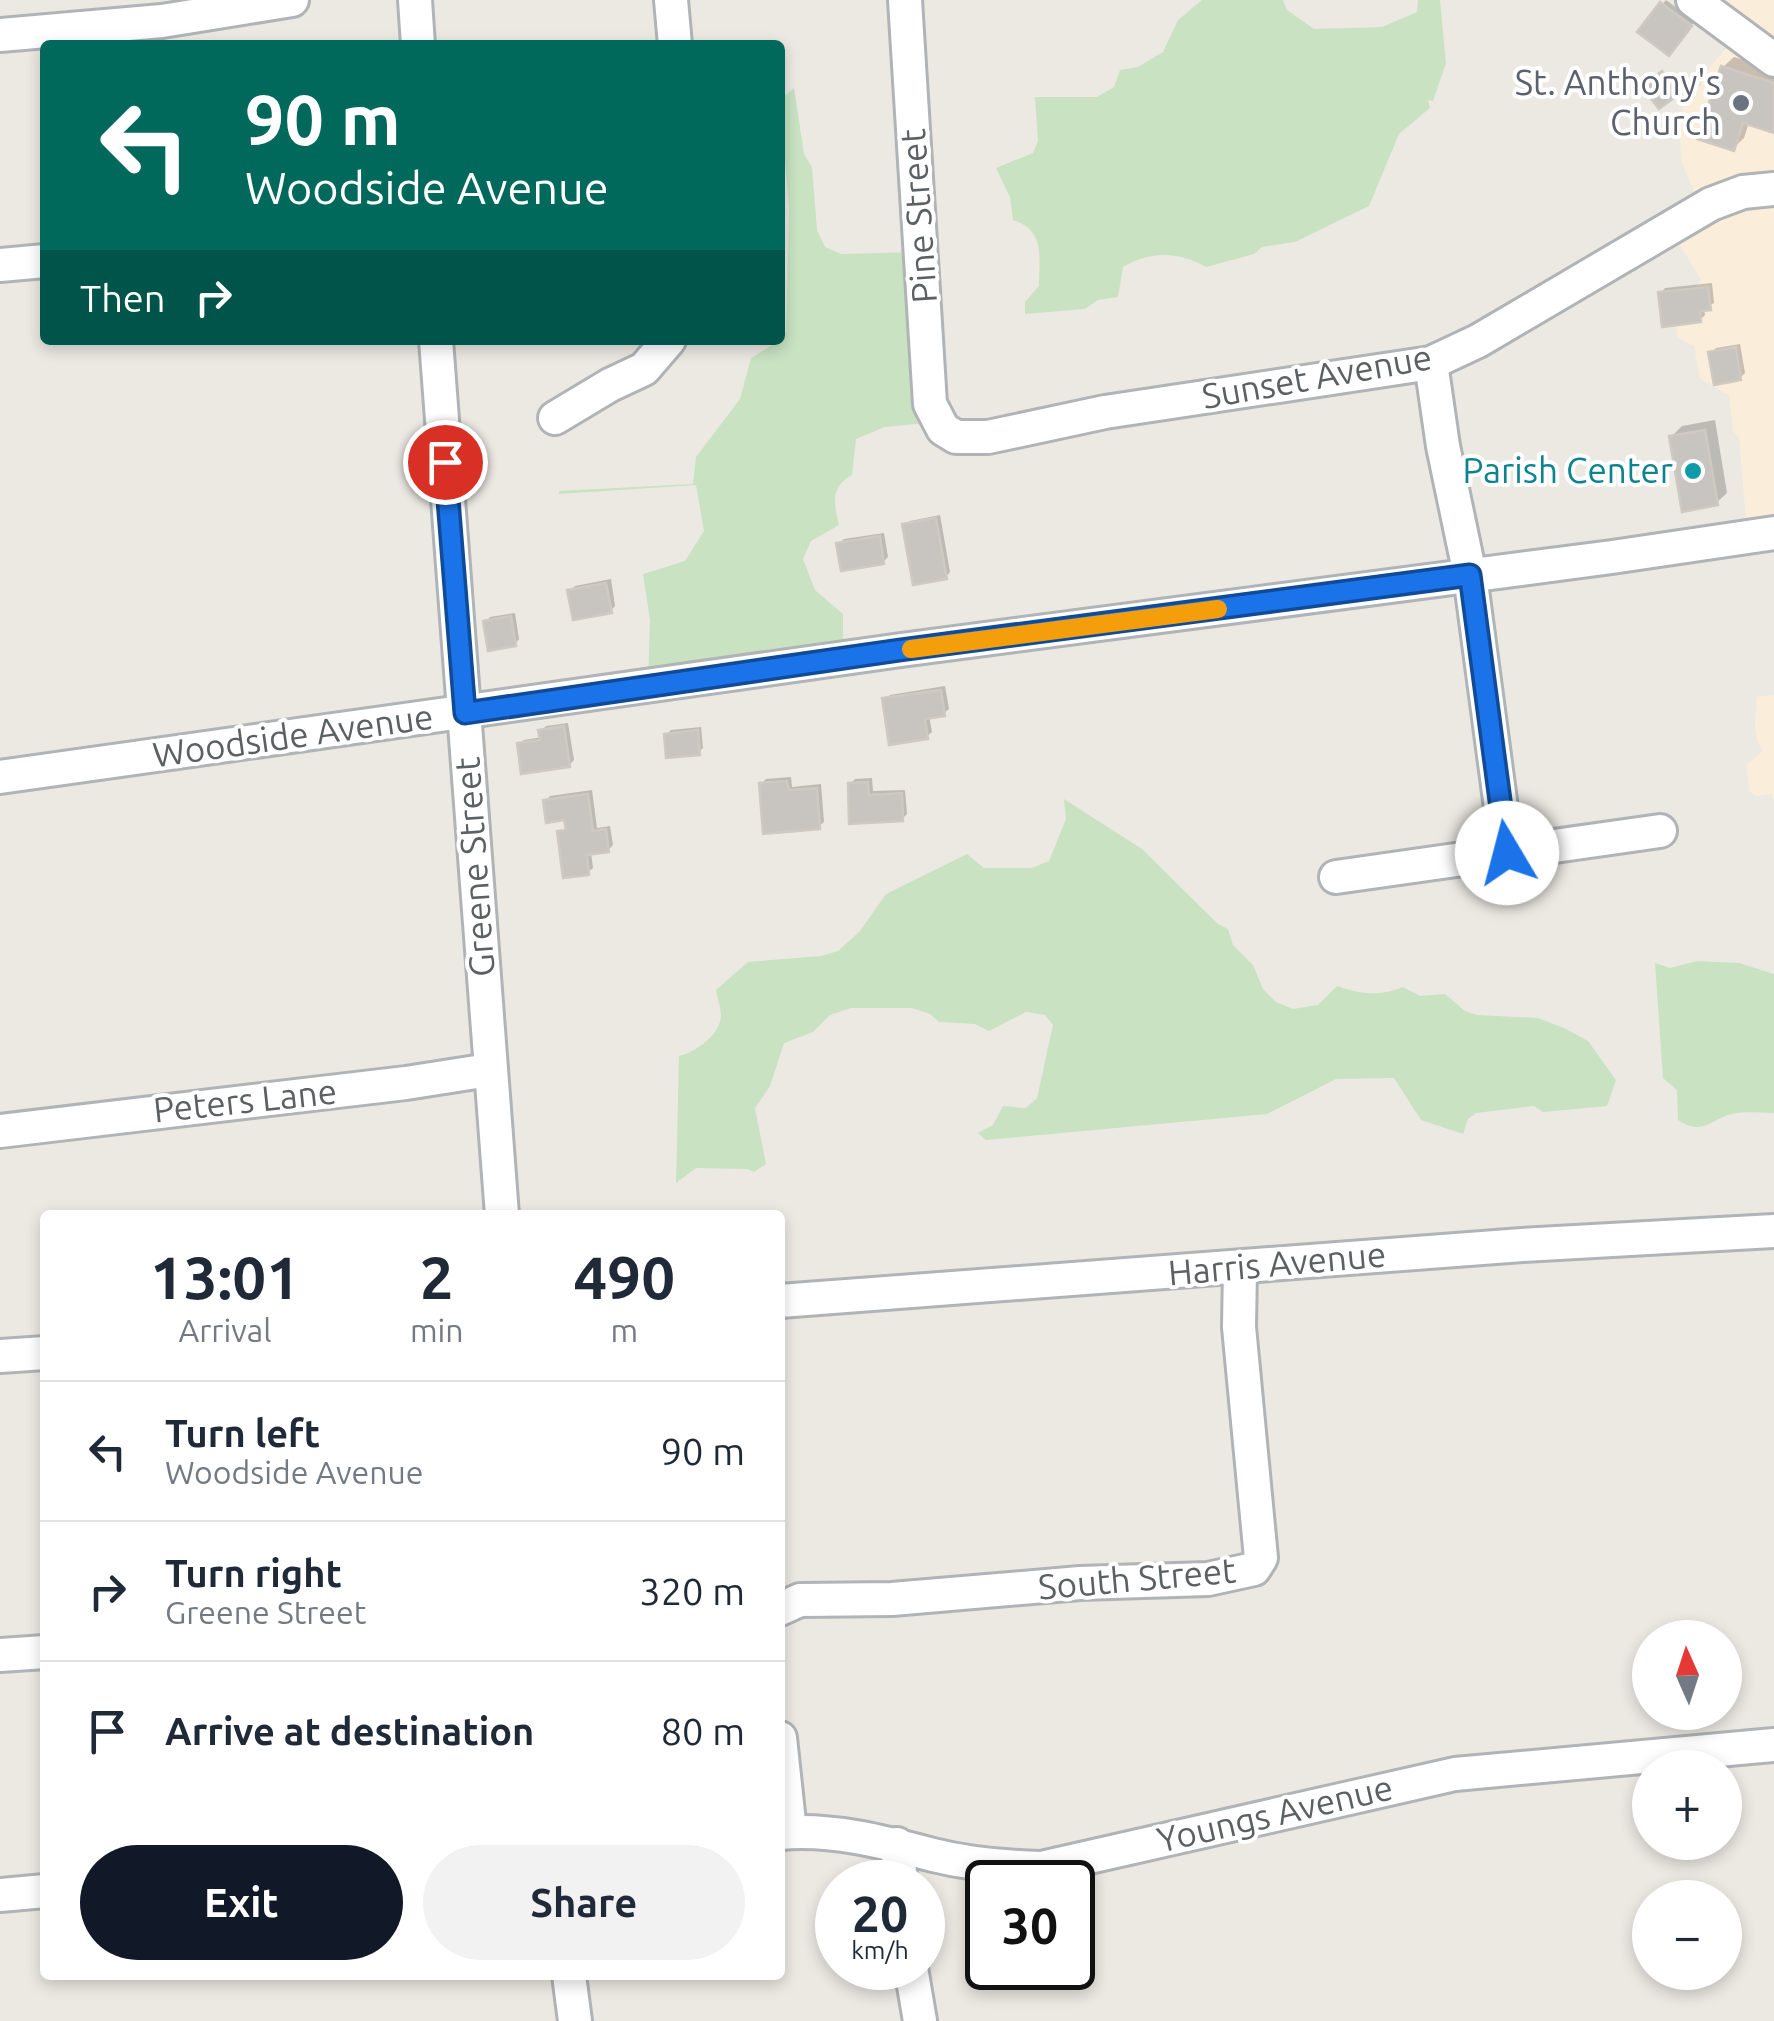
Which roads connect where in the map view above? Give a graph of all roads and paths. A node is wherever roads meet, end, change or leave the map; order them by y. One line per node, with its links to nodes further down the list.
1 (292, 0): 6 (street)
2 (415, 0): 8 (street)
3 (671, 0): 9 (street)
4 (905, 0): 18 (street, Pine Street)
5 (1693, 0): 10 (street)
6 (205, 7): 7 (street)
7 (0, 36)
8 (418, 40)
9 (675, 40)
10 (1774, 60)
11 (1774, 189): 16 (street, Sunset Avenue)
12 (40, 262): 13 (street)
13 (0, 265)
14 (436, 345): 21 (street, Greene Street)
15 (665, 345): 17 (street)
16 (1431, 363): 18 (street, Sunset Avenue); 20 (street)
17 (555, 418)
18 (943, 428)
19 (1774, 533): 20 (street, Woodside Avenue)
20 (1470, 575): 21 (street, Woodside Avenue); 24 (street)
21 (465, 713): 22 (street, Woodside Avenue); 26 (street, Greene Street)
22 (0, 777)
23 (1660, 831): 24 (street)
24 (1507, 853): 25 (street)
25 (1336, 877)
26 (489, 1070): 27 (street, Peters Lane); 28 (street, Greene Street)
27 (0, 1131)
28 (502, 1210)
29 (1774, 1231): 30 (street, Harris Avenue)
30 (1240, 1268): 31 (street, Harris Avenue); 34 (street, South Street)
31 (785, 1301)
32 (40, 1353): 33 (street)
33 (0, 1356)
34 (785, 1607)
35 (40, 1652): 36 (street)
36 (0, 1654)
37 (1774, 1745): 39 (street, Youngs Avenue)
38 (785, 1832): 39 (street, Youngs Avenue)
39 (897, 1844): 40 (street)
40 (899, 1860)
41 (40, 1892): 42 (street)
42 (0, 1895)
43 (570, 1980): 45 (street)
44 (915, 1990): 46 (street)
45 (575, 2021)
46 (920, 2021)

